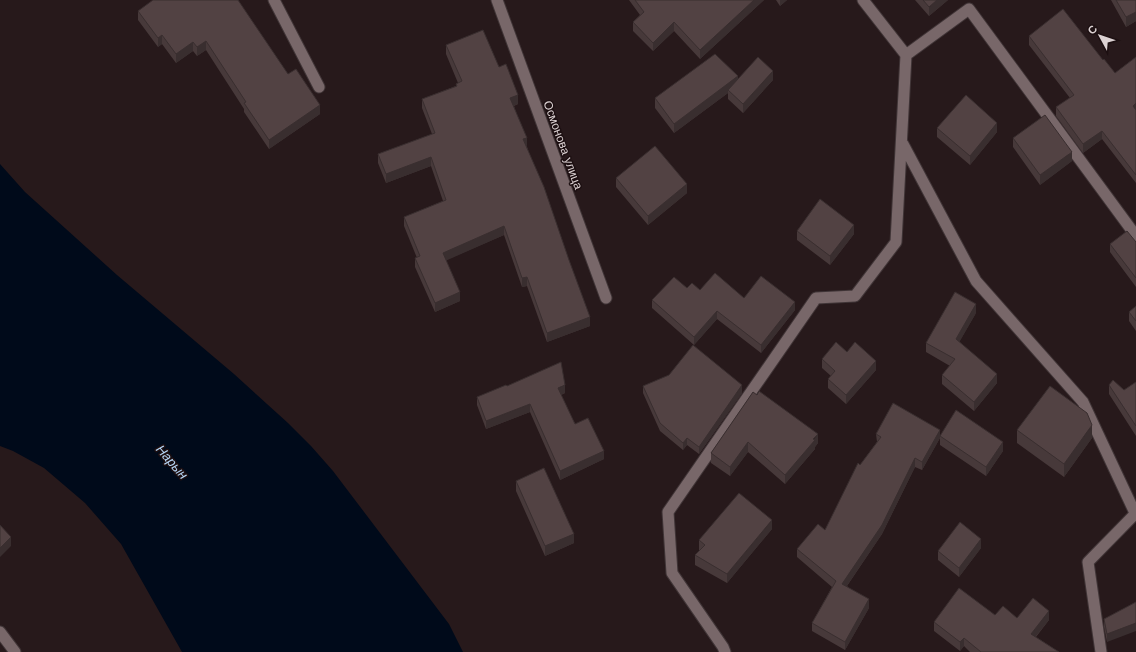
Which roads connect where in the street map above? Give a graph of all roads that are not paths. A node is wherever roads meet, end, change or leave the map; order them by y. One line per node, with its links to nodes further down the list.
1 (274, 0): 5 (street)
2 (497, 0): 8 (street, Осмонова улица)
3 (863, 0): 4 (street)
4 (906, 55): 6 (street); 7 (street)
5 (319, 87)
6 (902, 143): 9 (street); 12 (street)
7 (1136, 236)
8 (606, 298)
9 (1135, 513): 13 (street)
10 (0, 632): 11 (street)
11 (15, 652)
12 (725, 652)
13 (1101, 652)

